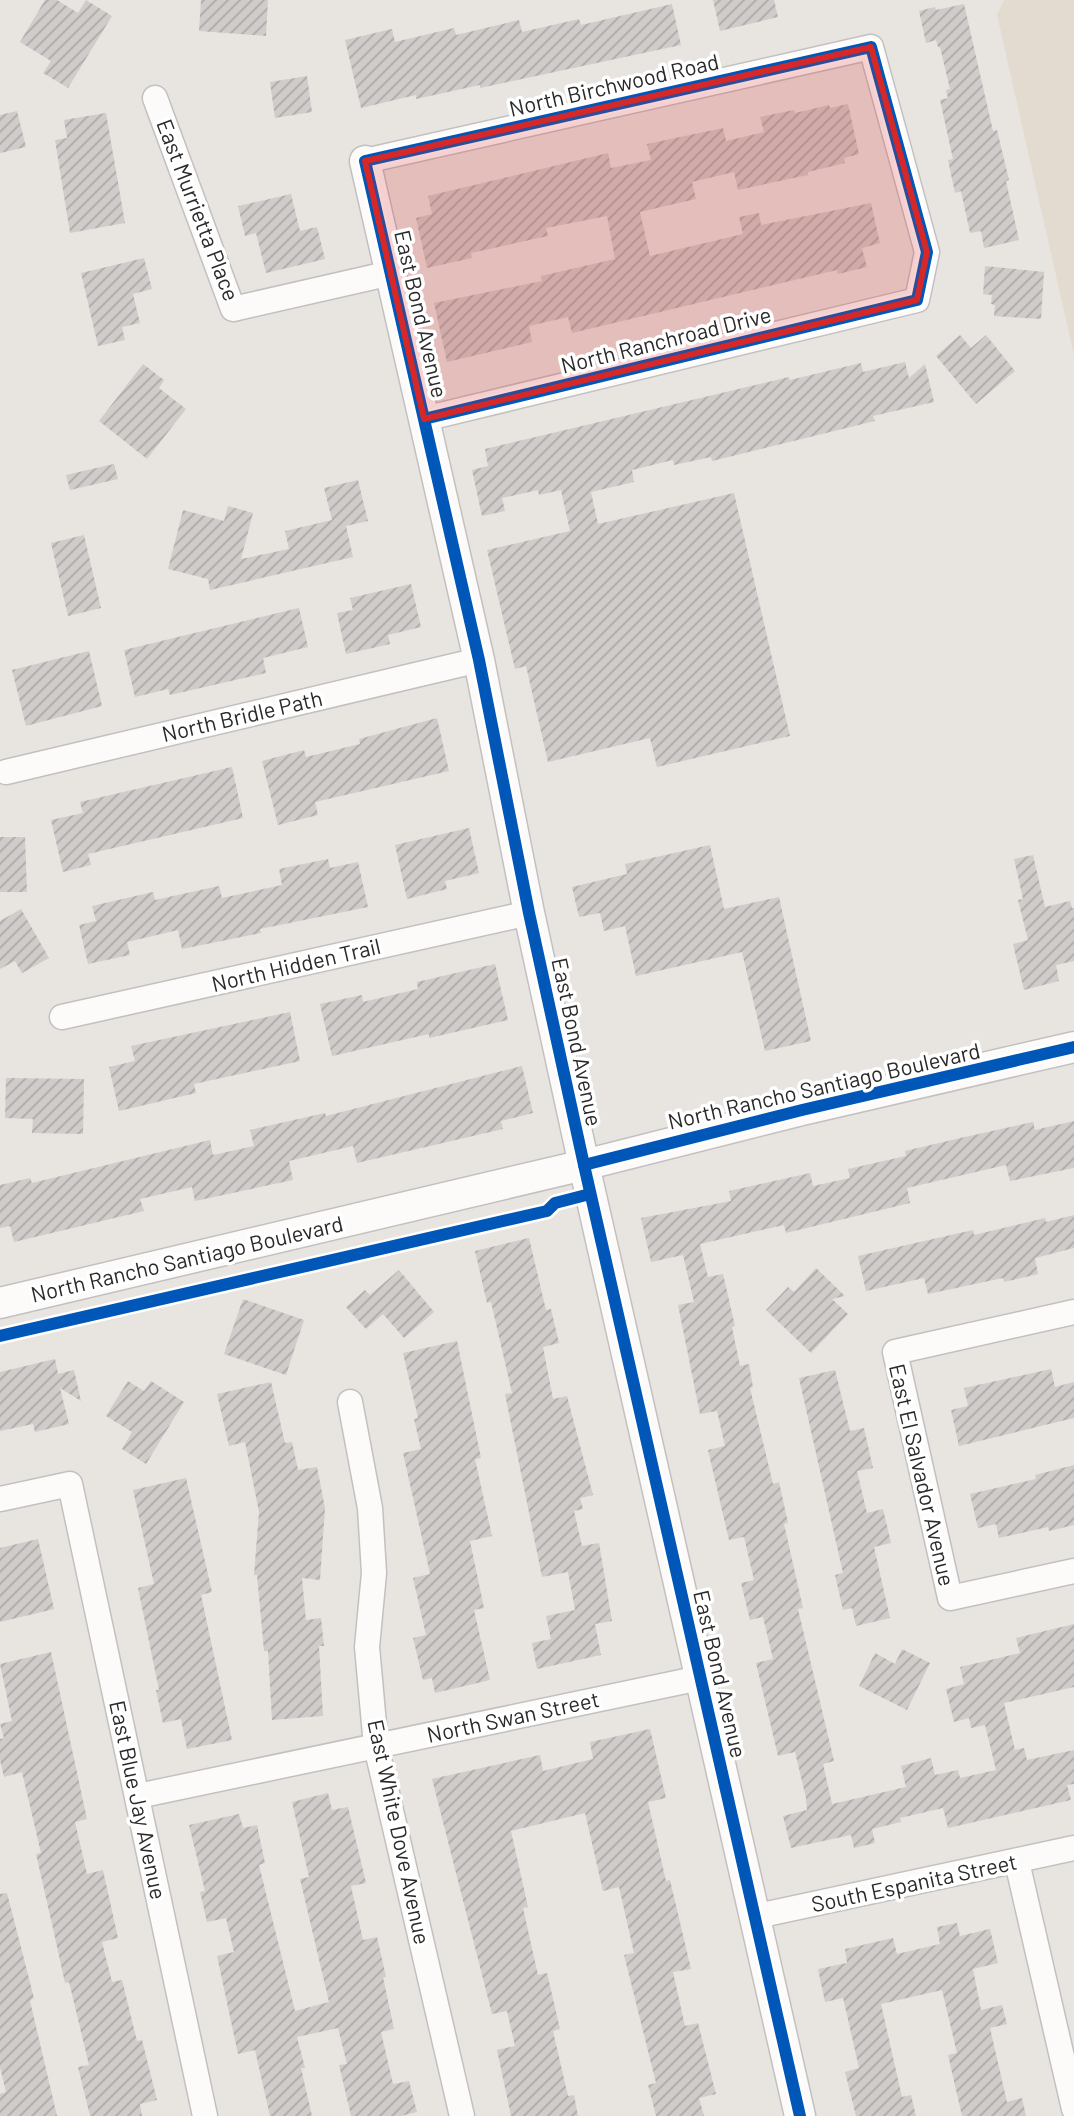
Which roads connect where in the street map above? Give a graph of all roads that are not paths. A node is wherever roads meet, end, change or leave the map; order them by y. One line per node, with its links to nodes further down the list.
1 (155, 98): 3 (street, East Murrietta Place)
2 (365, 161): 3 (street, East Bond Avenue); 4 (street, North Birchwood Road)
3 (391, 273): 5 (street, East Bond Avenue)
4 (917, 300): 5 (street, North Ranchroad Drive)
5 (424, 419): 6 (street, East Bond Avenue)
6 (479, 660): 7 (street, North Bridle Path); 8 (street, East Bond Avenue)
7 (6, 772)
8 (529, 913): 9 (street, North Hidden Trail); 11 (street, East Bond Avenue)
9 (62, 1017)
10 (1074, 1047): 11 (street, North Rancho Santiago Boulevard)
11 (584, 1165): 12 (street, North Rancho Santiago Boulevard); 17 (street, East Bond Avenue)
12 (0, 1303)
13 (1074, 1312): 16 (street, East El Salvador Avenue)
14 (350, 1402): 18 (street, East White Dove Avenue)
15 (0, 1499): 19 (street, East Blue Jay Avenue)
16 (1074, 1571)
17 (700, 1678): 18 (street, North Swan Street); 22 (street, East Bond Avenue)
18 (376, 1746): 19 (street, North Swan Street); 25 (street, East White Dove Avenue)
19 (138, 1796): 24 (street, East Blue Jay Avenue)
20 (1074, 1848): 21 (street, South Espanita Street)
21 (1017, 1862): 22 (street, South Espanita Street); 23 (street)
22 (753, 1917): 26 (street, East Bond Avenue)
23 (1074, 2109)
24 (205, 2116)
25 (462, 2116)
26 (800, 2116)

